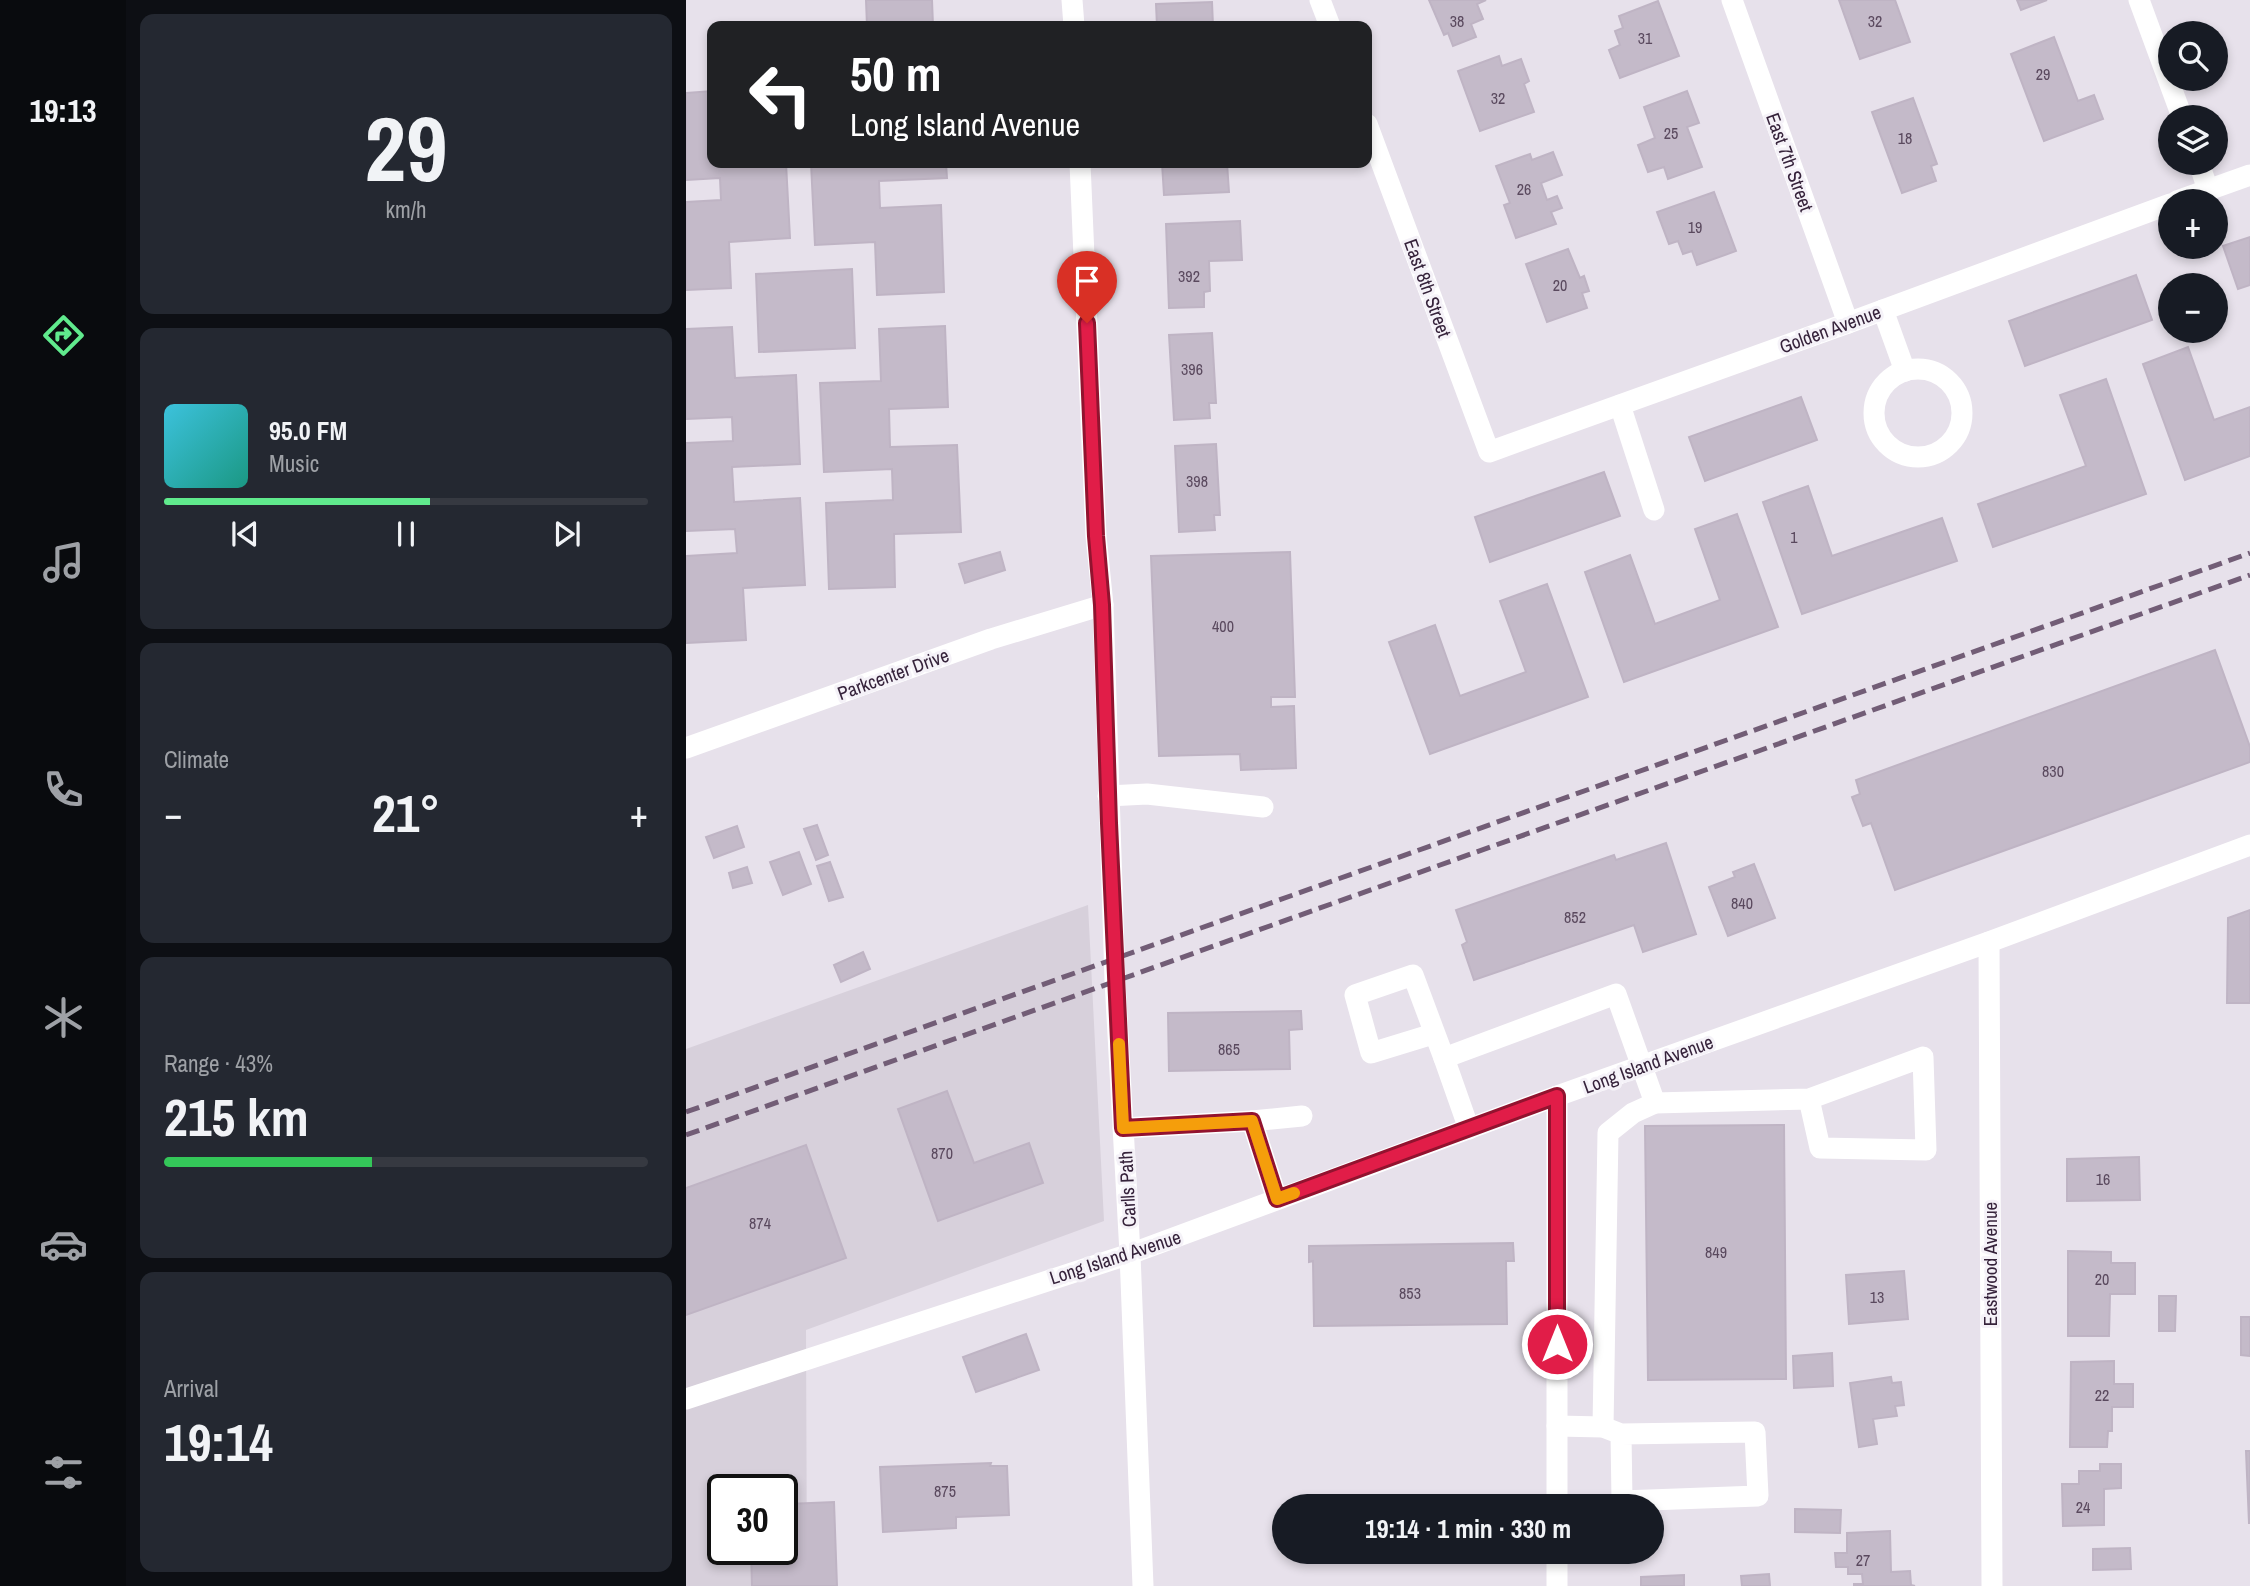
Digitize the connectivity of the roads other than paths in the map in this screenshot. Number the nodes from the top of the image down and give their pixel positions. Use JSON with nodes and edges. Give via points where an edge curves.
{"nodes":[{"id":1,"x":1072,"y":0,"type":"edge"},
{"id":2,"x":1321,"y":0,"type":"edge"},
{"id":3,"x":1732,"y":0,"type":"edge"},
{"id":4,"x":2139,"y":0,"type":"edge"},
{"id":5,"x":1074,"y":21,"type":"edge"},
{"id":6,"x":1328,"y":21,"type":"edge"},
{"id":7,"x":2178,"y":105,"type":"edge"},
{"id":8,"x":1372,"y":137,"type":"edge"},
{"id":9,"x":1080,"y":168,"type":"edge"},
{"id":10,"x":2250,"y":175,"type":"edge"},
{"id":11,"x":2211,"y":189,"type":"edge"},
{"id":12,"x":2158,"y":208,"type":"edge"},
{"id":13,"x":1883,"y":310,"type":"junction"},
{"id":14,"x":1848,"y":323,"type":"junction"},
{"id":15,"x":1905,"y":371,"type":"junction"},
{"id":16,"x":1620,"y":405,"type":"junction"},
{"id":17,"x":1489,"y":452,"type":"joint"},
{"id":18,"x":1654,"y":510,"type":"dead end"},
{"id":19,"x":1102,"y":605,"type":"junction"},
{"id":20,"x":686,"y":748,"type":"edge"},
{"id":21,"x":1108,"y":796,"type":"junction"},
{"id":22,"x":1263,"y":807,"type":"dead end"},
{"id":23,"x":2250,"y":845,"type":"edge"},
{"id":24,"x":1989,"y":942,"type":"junction"},
{"id":25,"x":1433,"y":1034,"type":"dead end"},
{"id":26,"x":1444,"y":1058,"type":"junction"},
{"id":27,"x":1641,"y":1066,"type":"junction"},
{"id":28,"x":1557,"y":1096,"type":"junction"},
{"id":29,"x":1809,"y":1099,"type":"junction"},
{"id":30,"x":1655,"y":1102,"type":"junction"},
{"id":31,"x":1302,"y":1116,"type":"dead end"},
{"id":32,"x":1252,"y":1121,"type":"junction"},
{"id":33,"x":1123,"y":1128,"type":"junction"},
{"id":34,"x":1469,"y":1129,"type":"junction"},
{"id":35,"x":1277,"y":1199,"type":"junction"},
{"id":36,"x":1130,"y":1254,"type":"junction"},
{"id":37,"x":686,"y":1399,"type":"edge"},
{"id":38,"x":1557,"y":1426,"type":"junction"},
{"id":39,"x":1612,"y":1431,"type":"junction"},
{"id":40,"x":1557,"y":1494,"type":"edge"},
{"id":41,"x":1557,"y":1564,"type":"edge"},
{"id":42,"x":1143,"y":1586,"type":"edge"},
{"id":43,"x":1557,"y":1586,"type":"edge"},
{"id":44,"x":1992,"y":1586,"type":"edge"}],
"edges":[{"from":1,"to":5,"type":"street"},
{"from":2,"to":6,"type":"street"},
{"from":3,"to":14,"type":"street","name":"East 7th Street"},
{"from":4,"to":7,"type":"street"},
{"from":8,"to":17,"type":"street","name":"East 8th Street"},
{"from":9,"to":19,"type":"street","name":"Carlls Path"},
{"from":10,"to":11,"type":"street"},
{"from":12,"to":13,"type":"street","name":"Golden Avenue"},
{"from":13,"to":14,"type":"street","name":"Golden Avenue"},
{"from":13,"to":15,"type":"street"},
{"from":14,"to":16,"type":"street","name":"Golden Avenue"},
{"from":15,"to":15,"type":"street","via":[[1881,389],[1874,418],[1878,432],[1899,453],[1929,456],[1942,451],[1960,429],[1961,401],[1955,388],[1939,374],[1919,368]]},
{"from":16,"to":17,"type":"street","name":"Golden Avenue"},
{"from":16,"to":18,"type":"street"},
{"from":19,"to":20,"type":"street","name":"Parkcenter Drive","via":[[991,639]]},
{"from":19,"to":21,"type":"street","name":"Carlls Path"},
{"from":21,"to":22,"type":"street","via":[[1147,794]]},
{"from":21,"to":33,"type":"street","name":"Carlls Path"},
{"from":23,"to":24,"type":"street","name":"Long Island Avenue"},
{"from":24,"to":27,"type":"street","name":"Long Island Avenue"},
{"from":24,"to":44,"type":"street","name":"Eastwood Avenue"},
{"from":25,"to":26,"type":"street"},
{"from":26,"to":27,"type":"street","via":[[1616,994]]},
{"from":26,"to":34,"type":"street"},
{"from":27,"to":28,"type":"street","name":"Long Island Avenue"},
{"from":27,"to":30,"type":"street"},
{"from":28,"to":34,"type":"street","name":"Long Island Avenue"},
{"from":28,"to":38,"type":"street"},
{"from":29,"to":29,"type":"street","via":[[1820,1148],[1926,1150],[1923,1057]]},
{"from":29,"to":30,"type":"street"},
{"from":30,"to":39,"type":"street","via":[[1608,1133]]},
{"from":31,"to":32,"type":"street"},
{"from":32,"to":33,"type":"street"},
{"from":32,"to":35,"type":"street"},
{"from":33,"to":36,"type":"street","name":"Carlls Path"},
{"from":34,"to":35,"type":"street","name":"Long Island Avenue"},
{"from":35,"to":36,"type":"street","name":"Long Island Avenue"},
{"from":36,"to":37,"type":"street","name":"Long Island Avenue"},
{"from":36,"to":42,"type":"street","name":"Carlls Path"},
{"from":38,"to":39,"type":"street"},
{"from":38,"to":40,"type":"street"},
{"from":39,"to":39,"type":"street","via":[[1755,1432],[1758,1496],[1622,1500]]},
{"from":41,"to":43,"type":"street"}]}
